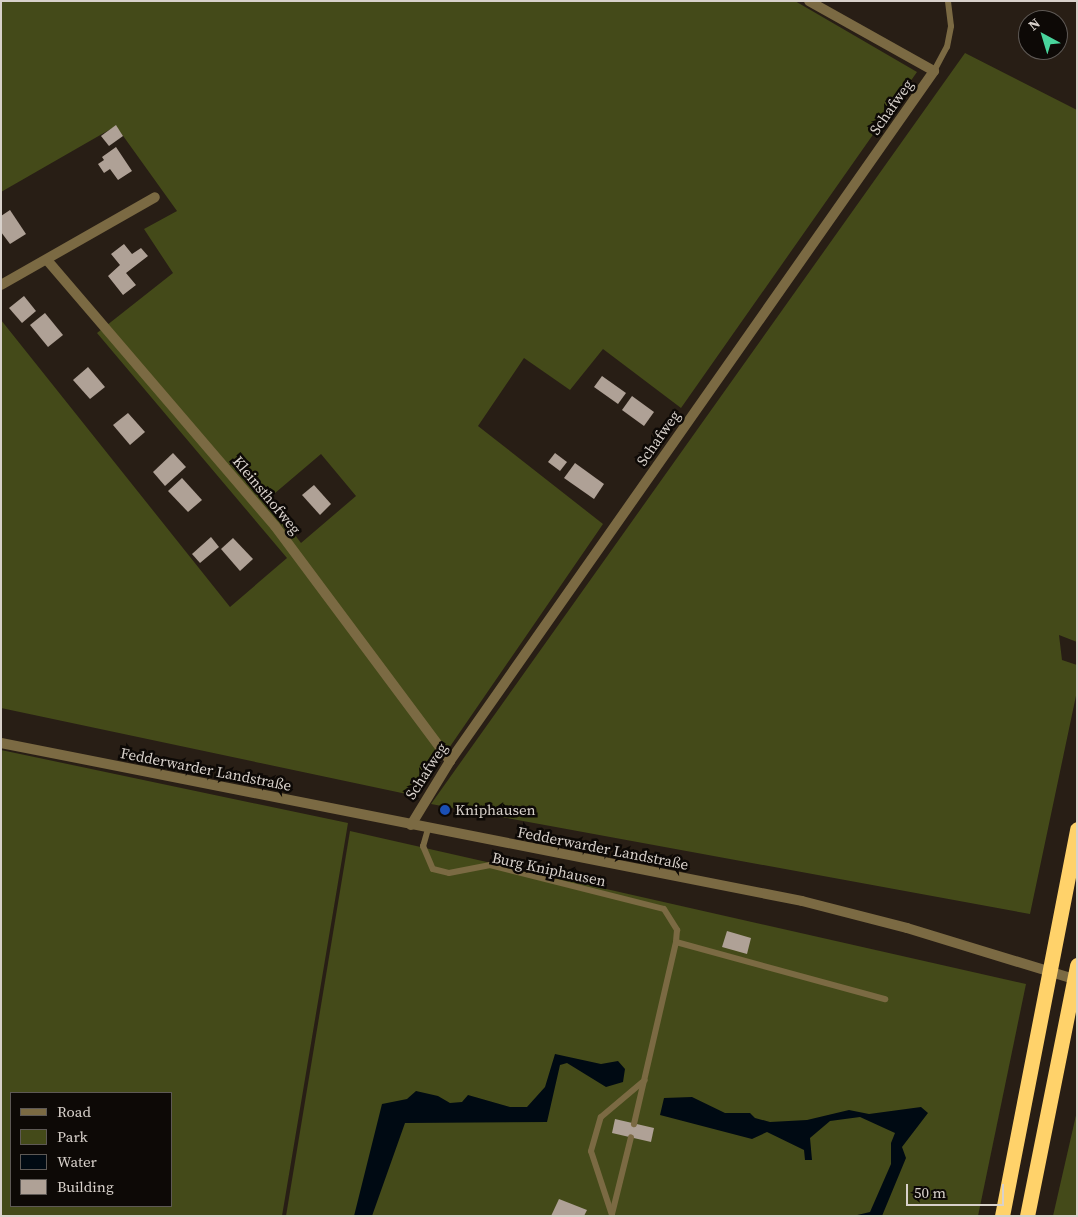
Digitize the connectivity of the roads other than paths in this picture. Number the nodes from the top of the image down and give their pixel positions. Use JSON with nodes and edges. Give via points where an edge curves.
{"nodes":[{"id":1,"x":808,"y":1,"type":"edge"},
{"id":2,"x":948,"y":1,"type":"edge"},
{"id":3,"x":934,"y":71,"type":"junction"},
{"id":4,"x":155,"y":197,"type":"dead end"},
{"id":5,"x":47,"y":260,"type":"junction"},
{"id":6,"x":1,"y":285,"type":"edge"},
{"id":7,"x":1,"y":743,"type":"edge"},
{"id":8,"x":450,"y":761,"type":"junction"},
{"id":9,"x":411,"y":825,"type":"junction"},
{"id":10,"x":1077,"y":829,"type":"edge"},
{"id":11,"x":428,"y":830,"type":"junction"},
{"id":12,"x":676,"y":942,"type":"junction"},
{"id":13,"x":1077,"y":966,"type":"edge"},
{"id":14,"x":1077,"y":980,"type":"edge"},
{"id":15,"x":885,"y":999,"type":"dead end"},
{"id":16,"x":645,"y":1080,"type":"junction"},
{"id":17,"x":634,"y":1124,"type":"dead end"},
{"id":18,"x":631,"y":1137,"type":"dead end"},
{"id":19,"x":612,"y":1215,"type":"edge"},
{"id":20,"x":1002,"y":1216,"type":"edge"},
{"id":21,"x":1027,"y":1216,"type":"edge"}],
"edges":[{"from":1,"to":3,"type":"street"},
{"from":2,"to":3,"type":"lane","via":[[951,26],[946,47]]},
{"from":3,"to":8,"type":"street","name":"Schafweg"},
{"from":4,"to":5,"type":"street"},
{"from":5,"to":6,"type":"street"},
{"from":5,"to":8,"type":"street","name":"Kleinsthofweg","via":[[275,526]]},
{"from":7,"to":9,"type":"street","name":"Fedderwarder Landstraße"},
{"from":8,"to":9,"type":"street","name":"Schafweg"},
{"from":9,"to":11,"type":"street","name":"Fedderwarder Landstraße"},
{"from":10,"to":20,"type":"highway"},
{"from":11,"to":12,"type":"lane","name":"Burg Kniphausen","via":[[424,846],[433,868],[449,874],[490,865],[664,909],[677,930]]},
{"from":11,"to":14,"type":"street","name":"Fedderwarder Landstraße","via":[[802,901],[1011,958]]},
{"from":12,"to":15,"type":"lane"},
{"from":12,"to":16,"type":"lane","name":"Burg Kniphausen"},
{"from":13,"to":21,"type":"highway"},
{"from":16,"to":17,"type":"lane","name":"Burg Kniphausen"},
{"from":16,"to":19,"type":"lane","via":[[600,1117],[591,1151]]},
{"from":18,"to":19,"type":"lane"}]}
